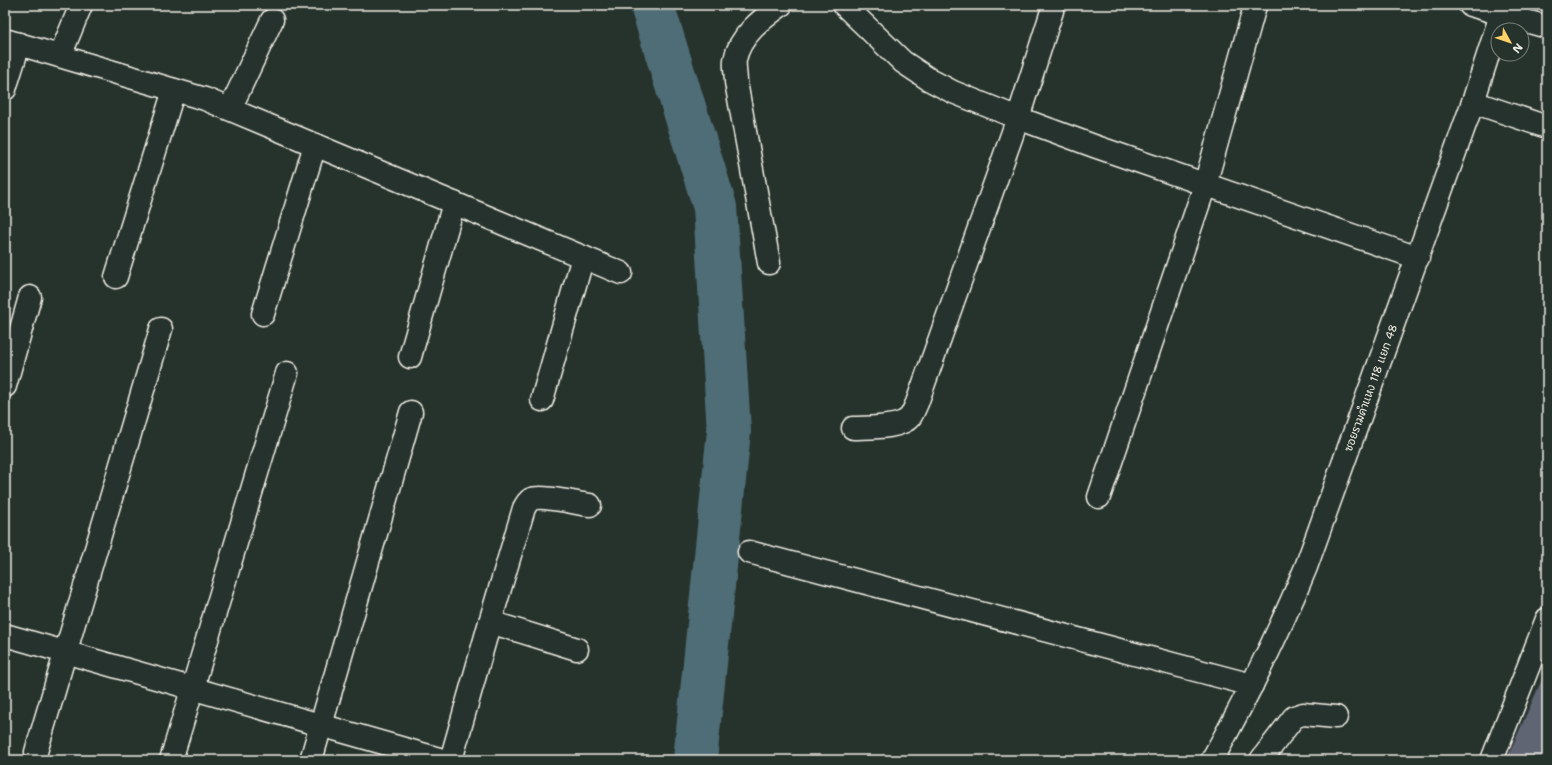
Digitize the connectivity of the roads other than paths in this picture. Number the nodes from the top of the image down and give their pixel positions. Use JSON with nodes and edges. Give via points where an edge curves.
{"nodes":[{"id":1,"x":81,"y":5,"type":"edge"},
{"id":2,"x":781,"y":5,"type":"edge"},
{"id":3,"x":844,"y":5,"type":"edge"},
{"id":4,"x":1470,"y":5,"type":"edge"},
{"id":5,"x":1255,"y":6,"type":"dead end"},
{"id":6,"x":1503,"y":9,"type":"edge"},
{"id":7,"x":1052,"y":11,"type":"dead end"},
{"id":8,"x":272,"y":20,"type":"dead end"},
{"id":9,"x":1547,"y":27,"type":"edge"},
{"id":10,"x":12,"y":42,"type":"edge"},
{"id":11,"x":60,"y":56,"type":"junction"},
{"id":12,"x":5,"y":89,"type":"edge"},
{"id":13,"x":174,"y":90,"type":"junction"},
{"id":14,"x":1473,"y":102,"type":"junction"},
{"id":15,"x":230,"y":109,"type":"junction"},
{"id":16,"x":1018,"y":118,"type":"junction"},
{"id":17,"x":1547,"y":127,"type":"edge"},
{"id":18,"x":315,"y":145,"type":"junction"},
{"id":19,"x":1205,"y":185,"type":"junction"},
{"id":20,"x":454,"y":203,"type":"junction"},
{"id":21,"x":583,"y":257,"type":"junction"},
{"id":22,"x":1418,"y":258,"type":"junction"},
{"id":23,"x":769,"y":263,"type":"dead end"},
{"id":24,"x":621,"y":273,"type":"dead end"},
{"id":25,"x":116,"y":277,"type":"dead end"},
{"id":26,"x":30,"y":297,"type":"dead end"},
{"id":27,"x":262,"y":314,"type":"dead end"},
{"id":28,"x":161,"y":329,"type":"dead end"},
{"id":29,"x":410,"y":357,"type":"dead end"},
{"id":30,"x":287,"y":373,"type":"dead end"},
{"id":31,"x":5,"y":386,"type":"edge"},
{"id":32,"x":542,"y":400,"type":"dead end"},
{"id":33,"x":411,"y":412,"type":"dead end"},
{"id":34,"x":853,"y":428,"type":"dead end"},
{"id":35,"x":1098,"y":497,"type":"dead end"},
{"id":36,"x":590,"y":505,"type":"dead end"},
{"id":37,"x":749,"y":552,"type":"dead end"},
{"id":38,"x":1547,"y":619,"type":"edge"},
{"id":39,"x":490,"y":622,"type":"junction"},
{"id":40,"x":5,"y":635,"type":"edge"},
{"id":41,"x":577,"y":649,"type":"dead end"},
{"id":42,"x":65,"y":652,"type":"junction"},
{"id":43,"x":1252,"y":685,"type":"junction"},
{"id":44,"x":192,"y":688,"type":"junction"},
{"id":45,"x":1336,"y":717,"type":"dead end"},
{"id":46,"x":321,"y":726,"type":"junction"},
{"id":47,"x":36,"y":752,"type":"dead end"},
{"id":48,"x":171,"y":760,"type":"edge"},
{"id":49,"x":311,"y":760,"type":"edge"},
{"id":50,"x":443,"y":760,"type":"edge"},
{"id":51,"x":451,"y":760,"type":"edge"},
{"id":52,"x":1212,"y":760,"type":"edge"},
{"id":53,"x":1261,"y":760,"type":"edge"},
{"id":54,"x":1492,"y":760,"type":"edge"}],
"edges":[{"from":1,"to":11,"type":"street"},
{"from":2,"to":23,"type":"street","via":[[752,29],[741,44],[735,60],[736,82]]},
{"from":3,"to":16,"type":"street","via":[[903,62],[930,80]]},
{"from":4,"to":6,"type":"street"},
{"from":5,"to":19,"type":"street"},
{"from":6,"to":9,"type":"street"},
{"from":6,"to":14,"type":"street","name":"ซอยรามคำแหง 118 แยก 48"},
{"from":7,"to":16,"type":"street"},
{"from":8,"to":15,"type":"street"},
{"from":10,"to":11,"type":"street"},
{"from":10,"to":12,"type":"street"},
{"from":11,"to":13,"type":"street"},
{"from":13,"to":15,"type":"street"},
{"from":13,"to":25,"type":"street"},
{"from":14,"to":17,"type":"street"},
{"from":14,"to":22,"type":"street","name":"ซอยรามคำแหง 118 แยก 48"},
{"from":15,"to":18,"type":"street"},
{"from":16,"to":19,"type":"street"},
{"from":16,"to":34,"type":"street","via":[[910,417],[893,425]]},
{"from":18,"to":20,"type":"street"},
{"from":18,"to":27,"type":"street"},
{"from":19,"to":22,"type":"street"},
{"from":19,"to":35,"type":"street"},
{"from":20,"to":21,"type":"street"},
{"from":20,"to":29,"type":"street"},
{"from":21,"to":24,"type":"street"},
{"from":21,"to":32,"type":"street"},
{"from":22,"to":43,"type":"street","name":"ซอยรามคำแหง 118 แยก 48","via":[[1306,567],[1284,622]]},
{"from":26,"to":31,"type":"street"},
{"from":28,"to":42,"type":"street"},
{"from":30,"to":44,"type":"street"},
{"from":33,"to":46,"type":"street"},
{"from":36,"to":39,"type":"street","via":[[542,498],[532,498],[527,503]]},
{"from":37,"to":43,"type":"street"},
{"from":38,"to":54,"type":"street"},
{"from":39,"to":41,"type":"street"},
{"from":39,"to":51,"type":"street"},
{"from":40,"to":42,"type":"street"},
{"from":42,"to":44,"type":"street"},
{"from":42,"to":47,"type":"street"},
{"from":43,"to":52,"type":"street","name":"ซอยรามคำแหง 118 แยก 48"},
{"from":44,"to":46,"type":"street"},
{"from":44,"to":48,"type":"street"},
{"from":45,"to":53,"type":"street","via":[[1303,714],[1294,717]]},
{"from":46,"to":49,"type":"street"},
{"from":46,"to":50,"type":"street"}]}
